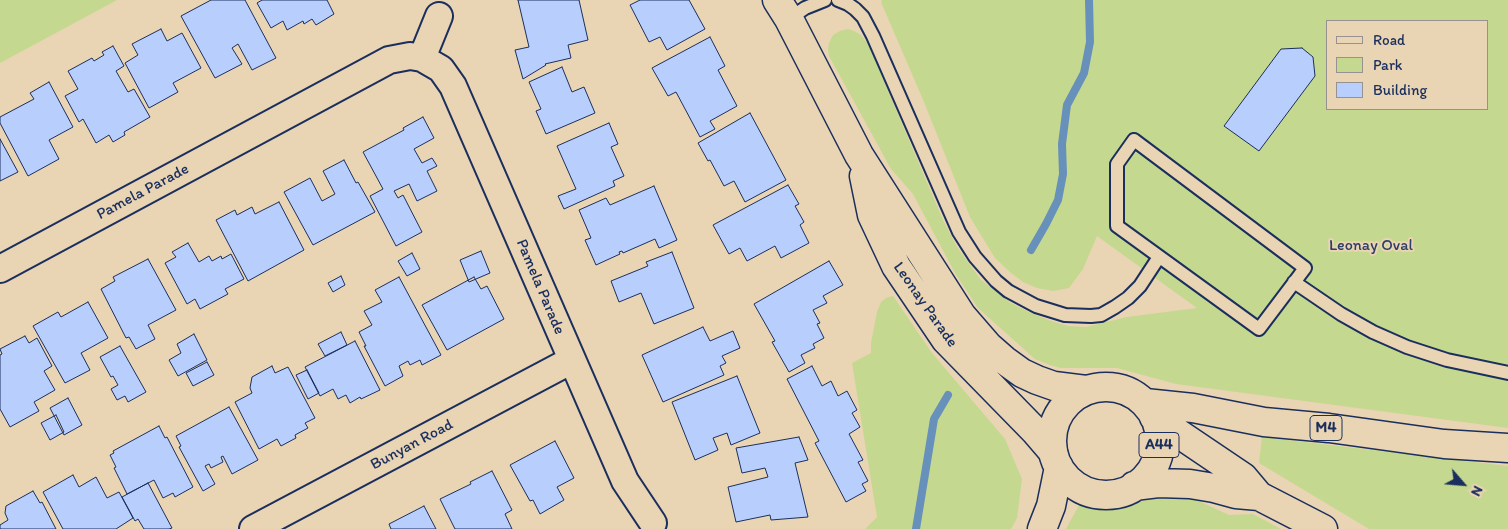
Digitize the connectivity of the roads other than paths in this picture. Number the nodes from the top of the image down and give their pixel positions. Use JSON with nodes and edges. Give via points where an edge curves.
{"nodes":[{"id":1,"x":825,"y":0,"type":"edge"},
{"id":2,"x":838,"y":0,"type":"edge"},
{"id":3,"x":858,"y":4,"type":"edge"},
{"id":4,"x":795,"y":7,"type":"edge"},
{"id":5,"x":439,"y":16,"type":"dead end"},
{"id":6,"x":422,"y":58,"type":"junction"},
{"id":7,"x":859,"y":155,"type":"junction"},
{"id":8,"x":1160,"y":257,"type":"junction"},
{"id":9,"x":0,"y":269,"type":"edge"},
{"id":10,"x":1294,"y":282,"type":"junction"},
{"id":11,"x":572,"y":360,"type":"junction"},
{"id":12,"x":1508,"y":373,"type":"edge"},
{"id":13,"x":1086,"y":390,"type":"junction"},
{"id":14,"x":1149,"y":410,"type":"junction"},
{"id":15,"x":1508,"y":448,"type":"edge"},
{"id":16,"x":1056,"y":459,"type":"junction"},
{"id":17,"x":1134,"y":486,"type":"junction"},
{"id":18,"x":1259,"y":496,"type":"junction"},
{"id":19,"x":653,"y":524,"type":"dead end"},
{"id":20,"x":253,"y":529,"type":"edge"},
{"id":21,"x":1042,"y":529,"type":"edge"},
{"id":22,"x":1323,"y":529,"type":"edge"}],
"edges":[{"from":1,"to":4,"type":"lane"},
{"from":2,"to":3,"type":"lane"},
{"from":3,"to":8,"type":"lane","via":[[960,232],[996,282],[1023,300],[1052,312],[1101,315],[1128,298]]},
{"from":4,"to":7,"type":"main road","name":"Leonay Parade"},
{"from":5,"to":6,"type":"street"},
{"from":6,"to":9,"type":"street","name":"Pamela Parade","via":[[410,56],[389,60]]},
{"from":6,"to":11,"type":"street","name":"Pamela Parade","via":[[440,69],[453,86]]},
{"from":7,"to":13,"type":"main road","name":"Leonay Parade","via":[[962,316],[988,346],[1037,380]]},
{"from":7,"to":16,"type":"main road","name":"Leonay Parade","via":[[872,215],[896,266],[946,340],[1035,431]]},
{"from":8,"to":10,"type":"lane","via":[[1259,329]]},
{"from":8,"to":10,"type":"lane","via":[[1118,226],[1117,164],[1134,140],[1305,268]]},
{"from":10,"to":12,"type":"lane","via":[[1341,314],[1407,347]]},
{"from":11,"to":19,"type":"street","name":"Pamela Parade","via":[[625,481]]},
{"from":11,"to":20,"type":"street","name":"Bunyan Road"},
{"from":13,"to":14,"type":"main road","number":"A44","via":[[1117,388],[1132,393]]},
{"from":13,"to":16,"type":"main road","via":[[1073,398],[1055,422],[1052,437]]},
{"from":14,"to":15,"type":"main road","number":"M4","via":[[1193,408],[1264,422],[1444,444]]},
{"from":14,"to":17,"type":"main road","number":"A44","via":[[1159,432],[1160,448],[1155,463]]},
{"from":14,"to":18,"type":"main road","number":"A44","via":[[1244,477]]},
{"from":16,"to":17,"type":"main road","number":"A44","via":[[1069,481],[1084,490],[1118,493]]},
{"from":16,"to":21,"type":"main road","via":[[1051,506]]},
{"from":17,"to":18,"type":"main road","number":"A44","via":[[1190,484]]},
{"from":18,"to":22,"type":"main road","number":"A44"}]}
